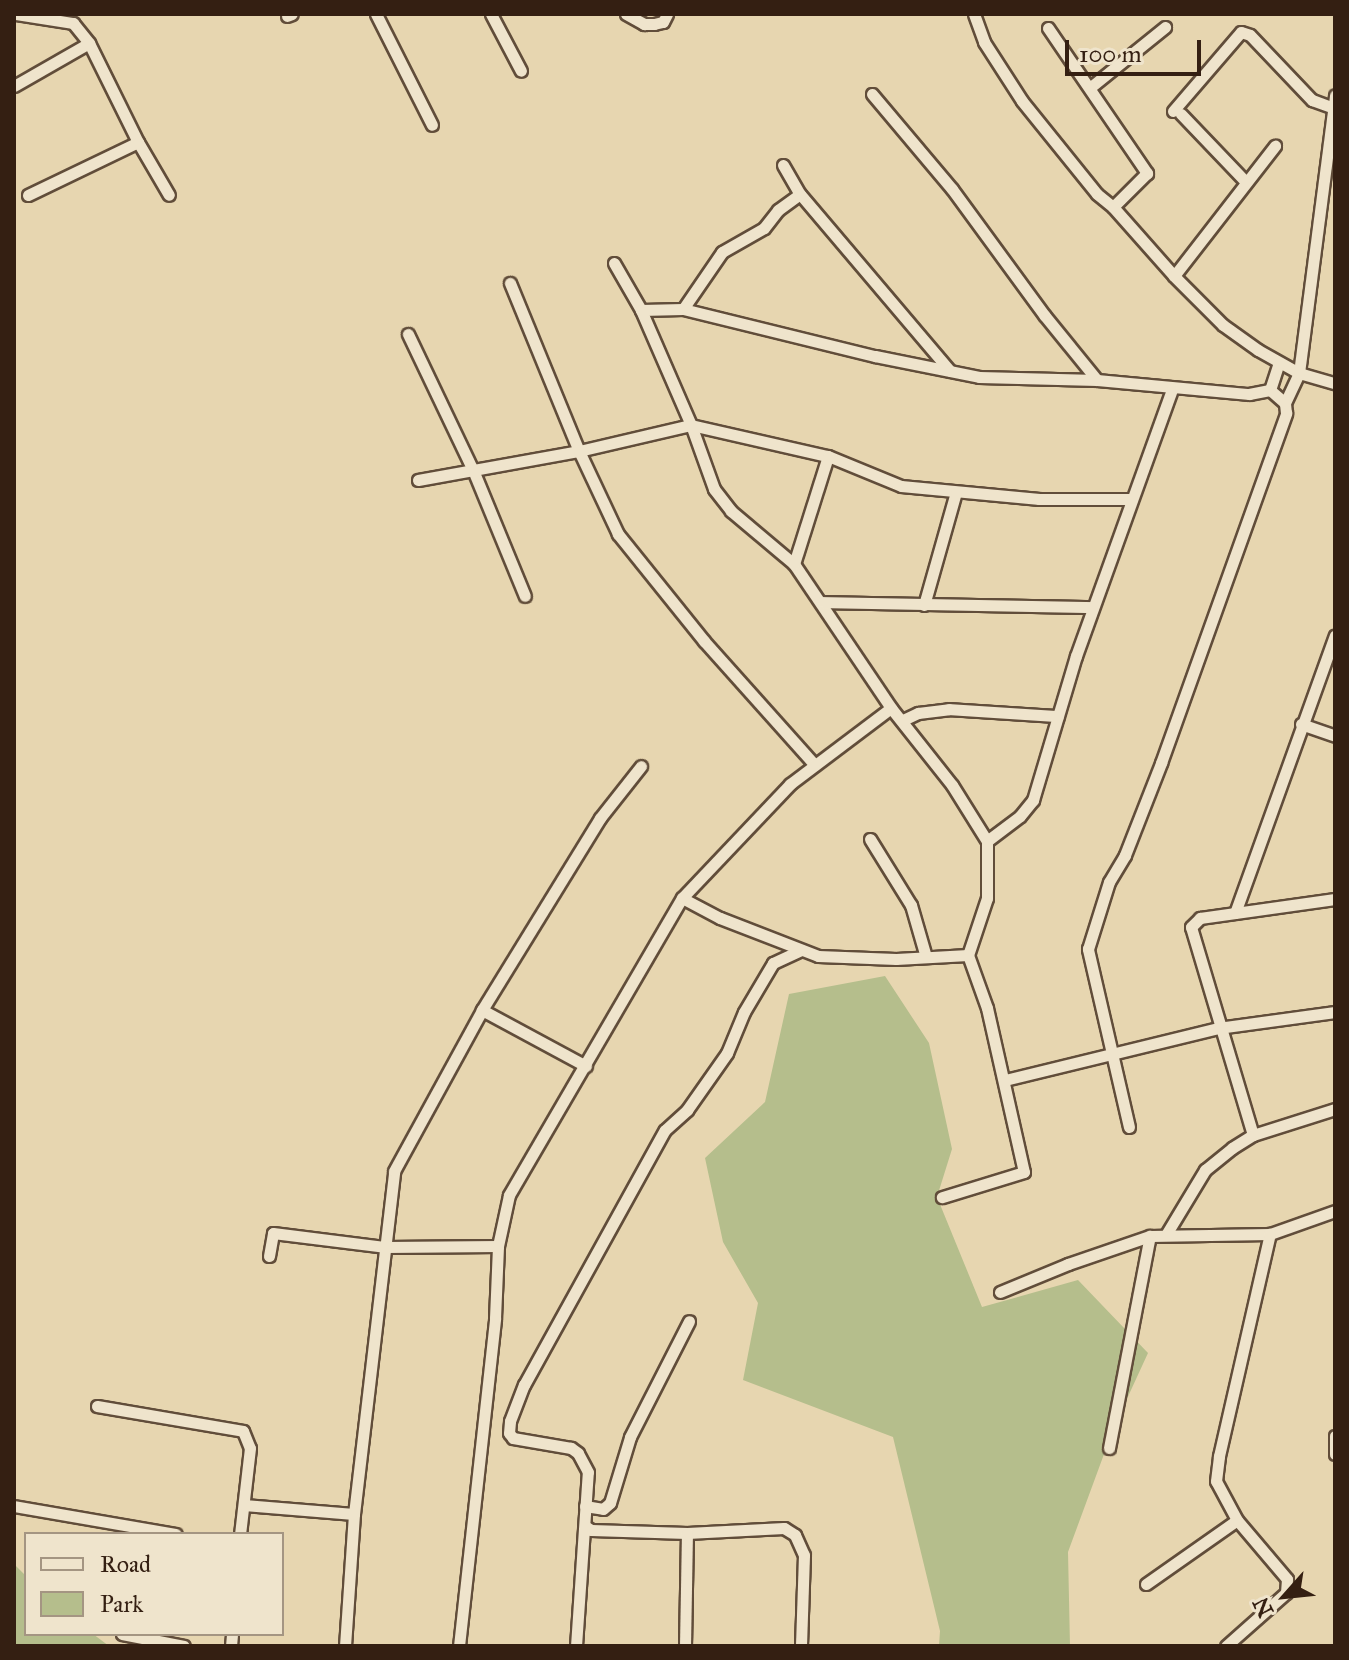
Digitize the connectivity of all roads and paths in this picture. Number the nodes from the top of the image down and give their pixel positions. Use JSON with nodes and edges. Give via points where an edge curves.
{"nodes":[{"id":1,"x":16,"y":14,"type":"edge"},
{"id":2,"x":376,"y":14,"type":"edge"},
{"id":3,"x":491,"y":14,"type":"edge"},
{"id":4,"x":626,"y":14,"type":"edge"},
{"id":5,"x":667,"y":14,"type":"edge"},
{"id":6,"x":974,"y":14,"type":"edge"},
{"id":7,"x":1165,"y":27,"type":"dead end"},
{"id":8,"x":1048,"y":28,"type":"dead end"},
{"id":9,"x":89,"y":43,"type":"junction"},
{"id":10,"x":521,"y":71,"type":"dead end"},
{"id":11,"x":14,"y":86,"type":"edge"},
{"id":12,"x":1092,"y":86,"type":"junction"},
{"id":13,"x":872,"y":94,"type":"dead end"},
{"id":14,"x":1333,"y":101,"type":"edge"},
{"id":15,"x":432,"y":125,"type":"dead end"},
{"id":16,"x":138,"y":142,"type":"junction"},
{"id":17,"x":1275,"y":146,"type":"dead end"},
{"id":18,"x":783,"y":165,"type":"dead end"},
{"id":19,"x":1246,"y":182,"type":"junction"},
{"id":20,"x":800,"y":194,"type":"junction"},
{"id":21,"x":28,"y":195,"type":"dead end"},
{"id":22,"x":169,"y":195,"type":"dead end"},
{"id":23,"x":1113,"y":207,"type":"junction"},
{"id":24,"x":614,"y":263,"type":"dead end"},
{"id":25,"x":1174,"y":276,"type":"junction"},
{"id":26,"x":510,"y":283,"type":"dead end"},
{"id":27,"x":683,"y":309,"type":"junction"},
{"id":28,"x":641,"y":310,"type":"junction"},
{"id":29,"x":408,"y":334,"type":"dead end"},
{"id":30,"x":1279,"y":363,"type":"junction"},
{"id":31,"x":950,"y":371,"type":"junction"},
{"id":32,"x":1299,"y":373,"type":"junction"},
{"id":33,"x":1097,"y":380,"type":"junction"},
{"id":34,"x":1335,"y":383,"type":"edge"},
{"id":35,"x":1172,"y":390,"type":"junction"},
{"id":36,"x":1270,"y":390,"type":"junction"},
{"id":37,"x":1285,"y":403,"type":"junction"},
{"id":38,"x":691,"y":425,"type":"junction"},
{"id":39,"x":579,"y":451,"type":"junction"},
{"id":40,"x":828,"y":456,"type":"junction"},
{"id":41,"x":473,"y":470,"type":"junction"},
{"id":42,"x":418,"y":480,"type":"dead end"},
{"id":43,"x":956,"y":492,"type":"junction"},
{"id":44,"x":1130,"y":499,"type":"junction"},
{"id":45,"x":794,"y":564,"type":"junction"},
{"id":46,"x":525,"y":596,"type":"dead end"},
{"id":47,"x":823,"y":602,"type":"junction"},
{"id":48,"x":924,"y":605,"type":"junction"},
{"id":49,"x":1093,"y":607,"type":"junction"},
{"id":50,"x":1335,"y":635,"type":"edge"},
{"id":51,"x":891,"y":708,"type":"junction"},
{"id":52,"x":1058,"y":716,"type":"junction"},
{"id":53,"x":903,"y":720,"type":"junction"},
{"id":54,"x":1301,"y":724,"type":"junction"},
{"id":55,"x":1335,"y":736,"type":"edge"},
{"id":56,"x":815,"y":765,"type":"junction"},
{"id":57,"x":641,"y":766,"type":"dead end"},
{"id":58,"x":870,"y":839,"type":"dead end"},
{"id":59,"x":987,"y":841,"type":"junction"},
{"id":60,"x":682,"y":898,"type":"junction"},
{"id":61,"x":1335,"y":899,"type":"edge"},
{"id":62,"x":1235,"y":913,"type":"junction"},
{"id":63,"x":801,"y":950,"type":"junction"},
{"id":64,"x":968,"y":955,"type":"junction"},
{"id":65,"x":926,"y":957,"type":"junction"},
{"id":66,"x":482,"y":1010,"type":"junction"},
{"id":67,"x":1335,"y":1012,"type":"edge"},
{"id":68,"x":1218,"y":1028,"type":"junction"},
{"id":69,"x":1112,"y":1054,"type":"junction"},
{"id":70,"x":586,"y":1066,"type":"junction"},
{"id":71,"x":1005,"y":1080,"type":"junction"},
{"id":72,"x":1335,"y":1109,"type":"edge"},
{"id":73,"x":1129,"y":1127,"type":"dead end"},
{"id":74,"x":1253,"y":1135,"type":"junction"},
{"id":75,"x":942,"y":1197,"type":"dead end"},
{"id":76,"x":1335,"y":1211,"type":"edge"},
{"id":77,"x":1167,"y":1233,"type":"junction"},
{"id":78,"x":1270,"y":1234,"type":"junction"},
{"id":79,"x":1150,"y":1236,"type":"junction"},
{"id":80,"x":498,"y":1246,"type":"junction"},
{"id":81,"x":386,"y":1247,"type":"junction"},
{"id":82,"x":269,"y":1256,"type":"dead end"},
{"id":83,"x":1000,"y":1292,"type":"dead end"},
{"id":84,"x":689,"y":1321,"type":"dead end"},
{"id":85,"x":97,"y":1406,"type":"dead end"},
{"id":86,"x":1335,"y":1436,"type":"edge"},
{"id":87,"x":1109,"y":1448,"type":"dead end"},
{"id":88,"x":1335,"y":1454,"type":"edge"},
{"id":89,"x":244,"y":1505,"type":"junction"},
{"id":90,"x":14,"y":1506,"type":"edge"},
{"id":91,"x":585,"y":1506,"type":"junction"},
{"id":92,"x":354,"y":1514,"type":"junction"},
{"id":93,"x":1237,"y":1520,"type":"junction"},
{"id":94,"x":585,"y":1526,"type":"junction"},
{"id":95,"x":164,"y":1532,"type":"edge"},
{"id":96,"x":240,"y":1532,"type":"edge"},
{"id":97,"x":687,"y":1533,"type":"junction"},
{"id":98,"x":1146,"y":1584,"type":"dead end"},
{"id":99,"x":132,"y":1636,"type":"edge"},
{"id":100,"x":184,"y":1646,"type":"edge"},
{"id":101,"x":345,"y":1646,"type":"edge"},
{"id":102,"x":459,"y":1646,"type":"edge"},
{"id":103,"x":576,"y":1646,"type":"edge"},
{"id":104,"x":685,"y":1646,"type":"edge"},
{"id":105,"x":801,"y":1646,"type":"edge"},
{"id":106,"x":1226,"y":1646,"type":"edge"}],
"edges":[{"from":1,"to":9,"type":"street","via":[[73,23]]},
{"from":2,"to":15,"type":"street"},
{"from":3,"to":10,"type":"street"},
{"from":4,"to":5,"type":"street","via":[[644,24],[663,22]]},
{"from":6,"to":23,"type":"street","via":[[984,42],[1022,101]]},
{"from":7,"to":12,"type":"street"},
{"from":8,"to":12,"type":"street"},
{"from":9,"to":11,"type":"street"},
{"from":9,"to":16,"type":"street"},
{"from":12,"to":23,"type":"street","via":[[1147,173]]},
{"from":13,"to":33,"type":"street","via":[[952,189]]},
{"from":14,"to":19,"type":"street","via":[[1312,100],[1250,35],[1241,32],[1177,112]]},
{"from":14,"to":32,"type":"street"},
{"from":16,"to":21,"type":"street"},
{"from":16,"to":22,"type":"street"},
{"from":17,"to":19,"type":"street"},
{"from":18,"to":20,"type":"street"},
{"from":19,"to":25,"type":"street"},
{"from":20,"to":27,"type":"street","via":[[764,228],[722,252]]},
{"from":20,"to":31,"type":"street"},
{"from":23,"to":25,"type":"street"},
{"from":24,"to":28,"type":"street"},
{"from":25,"to":30,"type":"street","via":[[1223,325]]},
{"from":26,"to":39,"type":"street"},
{"from":27,"to":28,"type":"street"},
{"from":27,"to":31,"type":"street"},
{"from":28,"to":38,"type":"street"},
{"from":29,"to":41,"type":"street"},
{"from":30,"to":32,"type":"street"},
{"from":30,"to":36,"type":"street"},
{"from":31,"to":33,"type":"street","via":[[979,377]]},
{"from":32,"to":34,"type":"street"},
{"from":32,"to":37,"type":"street"},
{"from":33,"to":35,"type":"street"},
{"from":35,"to":36,"type":"street"},
{"from":35,"to":44,"type":"street"},
{"from":36,"to":37,"type":"street"},
{"from":37,"to":69,"type":"street","via":[[1286,413],[1161,763],[1095,917],[1089,963]]},
{"from":38,"to":39,"type":"street"},
{"from":38,"to":40,"type":"street"},
{"from":38,"to":45,"type":"street","via":[[714,489],[731,511]]},
{"from":39,"to":41,"type":"street"},
{"from":39,"to":56,"type":"street","via":[[631,555]]},
{"from":40,"to":43,"type":"street","via":[[901,486]]},
{"from":40,"to":45,"type":"street"},
{"from":41,"to":42,"type":"street"},
{"from":41,"to":46,"type":"street"},
{"from":43,"to":44,"type":"street"},
{"from":43,"to":48,"type":"street"},
{"from":44,"to":49,"type":"street"},
{"from":45,"to":47,"type":"street"},
{"from":47,"to":48,"type":"street"},
{"from":47,"to":51,"type":"street"},
{"from":48,"to":49,"type":"street"},
{"from":49,"to":52,"type":"street"},
{"from":50,"to":54,"type":"street"},
{"from":51,"to":53,"type":"street"},
{"from":51,"to":56,"type":"street"},
{"from":52,"to":53,"type":"street","via":[[949,709]]},
{"from":52,"to":59,"type":"street","via":[[1033,800]]},
{"from":53,"to":59,"type":"street"},
{"from":54,"to":55,"type":"street"},
{"from":54,"to":62,"type":"street"},
{"from":56,"to":60,"type":"street","via":[[790,784]]},
{"from":57,"to":66,"type":"street","via":[[600,818]]},
{"from":58,"to":65,"type":"street","via":[[911,905]]},
{"from":59,"to":64,"type":"street","via":[[987,898]]},
{"from":60,"to":63,"type":"street"},
{"from":60,"to":70,"type":"street"},
{"from":61,"to":62,"type":"street"},
{"from":62,"to":68,"type":"street","via":[[1200,918],[1191,927]]},
{"from":63,"to":65,"type":"street","via":[[854,959]]},
{"from":63,"to":91,"type":"street","via":[[773,963],[727,1053],[687,1110],[665,1130],[516,1406],[509,1433],[513,1438],[578,1453],[588,1472]]},
{"from":64,"to":65,"type":"street"},
{"from":64,"to":71,"type":"street"},
{"from":66,"to":70,"type":"street"},
{"from":66,"to":81,"type":"street","via":[[400,1155]]},
{"from":67,"to":68,"type":"street"},
{"from":68,"to":69,"type":"street"},
{"from":68,"to":74,"type":"street"},
{"from":69,"to":71,"type":"street"},
{"from":69,"to":73,"type":"street"},
{"from":70,"to":80,"type":"street","via":[[509,1195]]},
{"from":71,"to":75,"type":"street","via":[[1024,1172]]},
{"from":72,"to":74,"type":"street"},
{"from":74,"to":77,"type":"street","via":[[1205,1170]]},
{"from":76,"to":78,"type":"street"},
{"from":77,"to":78,"type":"street"},
{"from":77,"to":79,"type":"street"},
{"from":78,"to":93,"type":"street","via":[[1216,1481]]},
{"from":79,"to":83,"type":"street"},
{"from":79,"to":87,"type":"street"},
{"from":80,"to":81,"type":"street"},
{"from":80,"to":102,"type":"street","via":[[495,1318]]},
{"from":81,"to":82,"type":"street","via":[[273,1233]]},
{"from":81,"to":92,"type":"street"},
{"from":84,"to":91,"type":"street","via":[[630,1437],[610,1503],[603,1509]]},
{"from":85,"to":89,"type":"street","via":[[243,1431],[250,1448]]},
{"from":86,"to":88,"type":"street"},
{"from":89,"to":92,"type":"street"},
{"from":89,"to":96,"type":"street"},
{"from":90,"to":95,"type":"street"},
{"from":91,"to":94,"type":"street"},
{"from":92,"to":101,"type":"street"},
{"from":93,"to":98,"type":"street"},
{"from":93,"to":106,"type":"street","via":[[1287,1579],[1286,1593]]},
{"from":94,"to":97,"type":"street"},
{"from":94,"to":103,"type":"street"},
{"from":97,"to":104,"type":"street"},
{"from":97,"to":105,"type":"street","via":[[784,1528],[795,1535],[804,1555]]},
{"from":99,"to":100,"type":"street"}]}
